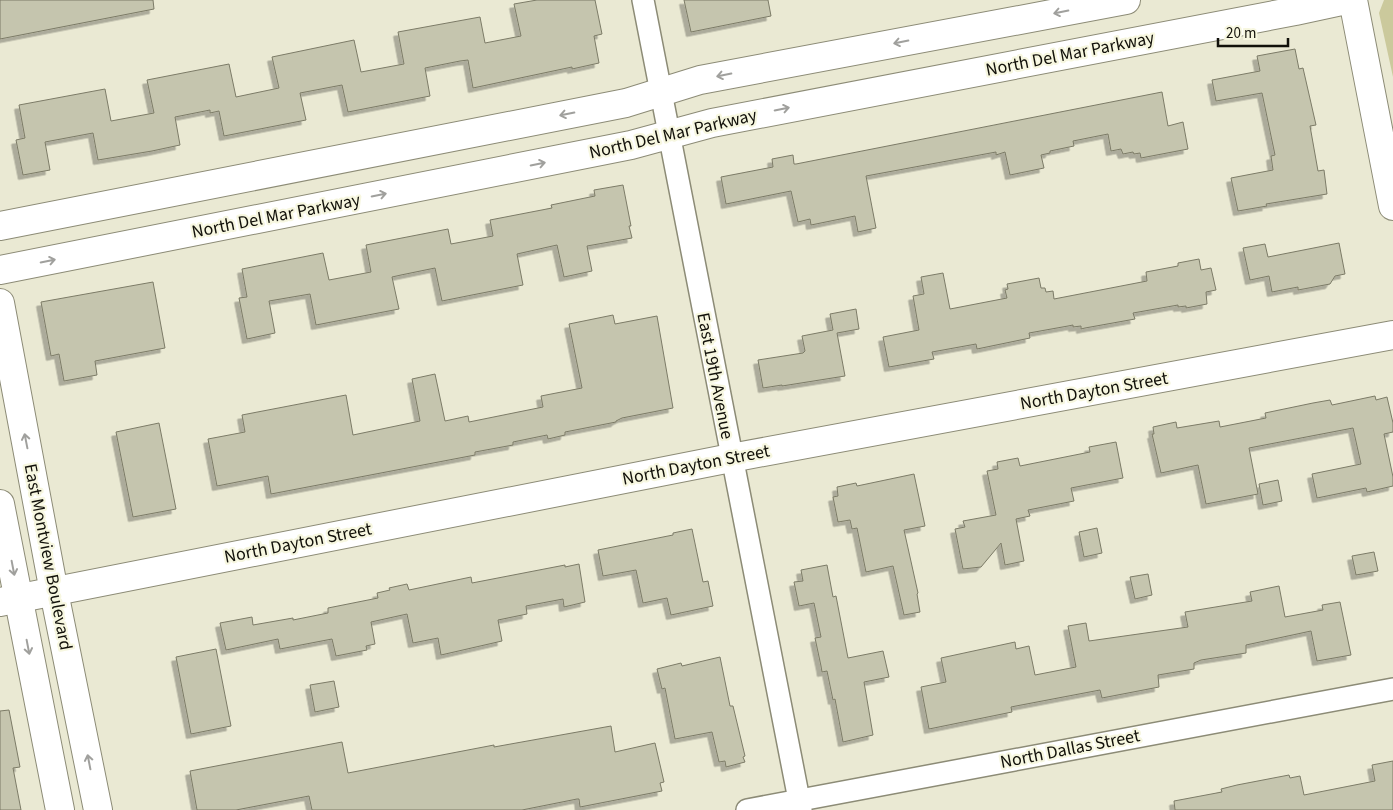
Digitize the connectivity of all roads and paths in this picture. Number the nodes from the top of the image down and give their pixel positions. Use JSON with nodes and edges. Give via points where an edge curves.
{"nodes":[{"id":1,"x":643,"y":0,"type":"edge"},
{"id":2,"x":1126,"y":0,"type":"edge"},
{"id":3,"x":1346,"y":0,"type":"edge"},
{"id":4,"x":1353,"y":0,"type":"edge"},
{"id":5,"x":661,"y":92,"type":"junction"},
{"id":6,"x":669,"y":135,"type":"junction"},
{"id":7,"x":1393,"y":206,"type":"edge"},
{"id":8,"x":0,"y":226,"type":"edge"},
{"id":9,"x":0,"y":270,"type":"edge"},
{"id":10,"x":0,"y":303,"type":"edge"},
{"id":11,"x":1393,"y":335,"type":"edge"},
{"id":12,"x":731,"y":458,"type":"junction"},
{"id":13,"x":0,"y":504,"type":"edge"},
{"id":14,"x":54,"y":592,"type":"junction"},
{"id":15,"x":9,"y":600,"type":"edge"},
{"id":16,"x":1393,"y":689,"type":"edge"},
{"id":17,"x":800,"y":805,"type":"edge"},
{"id":18,"x":60,"y":810,"type":"edge"},
{"id":19,"x":98,"y":810,"type":"edge"},
{"id":20,"x":747,"y":810,"type":"edge"}],
"edges":[{"from":1,"to":5,"type":"street","name":"East 19th Avenue"},
{"from":2,"to":5,"type":"street","one_way":true,"via":[[700,80]]},
{"from":6,"to":3,"type":"street","name":"North Del Mar Parkway","one_way":true,"via":[[721,121]]},
{"from":4,"to":7,"type":"street"},
{"from":5,"to":6,"type":"street","name":"East 19th Avenue"},
{"from":5,"to":8,"type":"street","one_way":true,"via":[[626,103]]},
{"from":9,"to":6,"type":"street","name":"North Del Mar Parkway","one_way":true},
{"from":6,"to":12,"type":"street","name":"East 19th Avenue"},
{"from":14,"to":10,"type":"street","name":"East Montview Boulevard","one_way":true},
{"from":11,"to":12,"type":"street","name":"North Dayton Street"},
{"from":12,"to":14,"type":"street","name":"North Dayton Street"},
{"from":12,"to":17,"type":"street","name":"East 19th Avenue"},
{"from":13,"to":15,"type":"street","name":"East Montview Boulevard","one_way":true},
{"from":14,"to":15,"type":"street","name":"North Dayton Street"},
{"from":19,"to":14,"type":"street","name":"East Montview Boulevard","one_way":true},
{"from":15,"to":18,"type":"street","name":"East Montview Boulevard","one_way":true},
{"from":16,"to":17,"type":"street","name":"North Dallas Street"},
{"from":17,"to":20,"type":"street","name":"North Dallas Street"}]}
